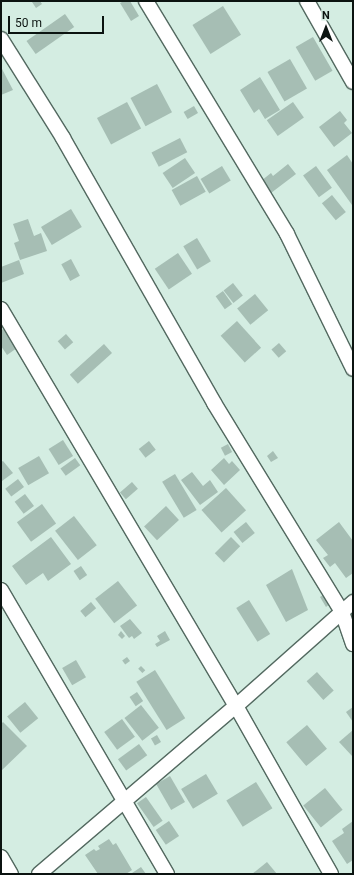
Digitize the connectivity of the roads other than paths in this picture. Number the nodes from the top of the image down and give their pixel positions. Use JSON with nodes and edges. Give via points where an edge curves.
{"nodes":[{"id":1,"x":146,"y":1,"type":"edge"},
{"id":2,"x":307,"y":1,"type":"edge"},
{"id":3,"x":1,"y":39,"type":"edge"},
{"id":4,"x":353,"y":82,"type":"edge"},
{"id":5,"x":1,"y":310,"type":"edge"},
{"id":6,"x":353,"y":369,"type":"edge"},
{"id":7,"x":1,"y":590,"type":"edge"},
{"id":8,"x":353,"y":602,"type":"edge"},
{"id":9,"x":342,"y":612,"type":"junction"},
{"id":10,"x":353,"y":644,"type":"edge"},
{"id":11,"x":236,"y":706,"type":"junction"},
{"id":12,"x":124,"y":800,"type":"junction"},
{"id":13,"x":1,"y":857,"type":"edge"},
{"id":14,"x":11,"y":874,"type":"edge"},
{"id":15,"x":40,"y":874,"type":"edge"},
{"id":16,"x":167,"y":874,"type":"edge"},
{"id":17,"x":331,"y":874,"type":"edge"}],
"edges":[{"from":1,"to":6,"type":"street","via":[[287,234]]},
{"from":2,"to":4,"type":"street"},
{"from":3,"to":9,"type":"street","via":[[63,138],[214,403]]},
{"from":5,"to":11,"type":"street"},
{"from":7,"to":12,"type":"street"},
{"from":8,"to":9,"type":"street"},
{"from":9,"to":10,"type":"street"},
{"from":9,"to":11,"type":"street"},
{"from":11,"to":12,"type":"street"},
{"from":11,"to":17,"type":"street"},
{"from":12,"to":15,"type":"street"},
{"from":12,"to":16,"type":"street"},
{"from":13,"to":14,"type":"street"}]}
